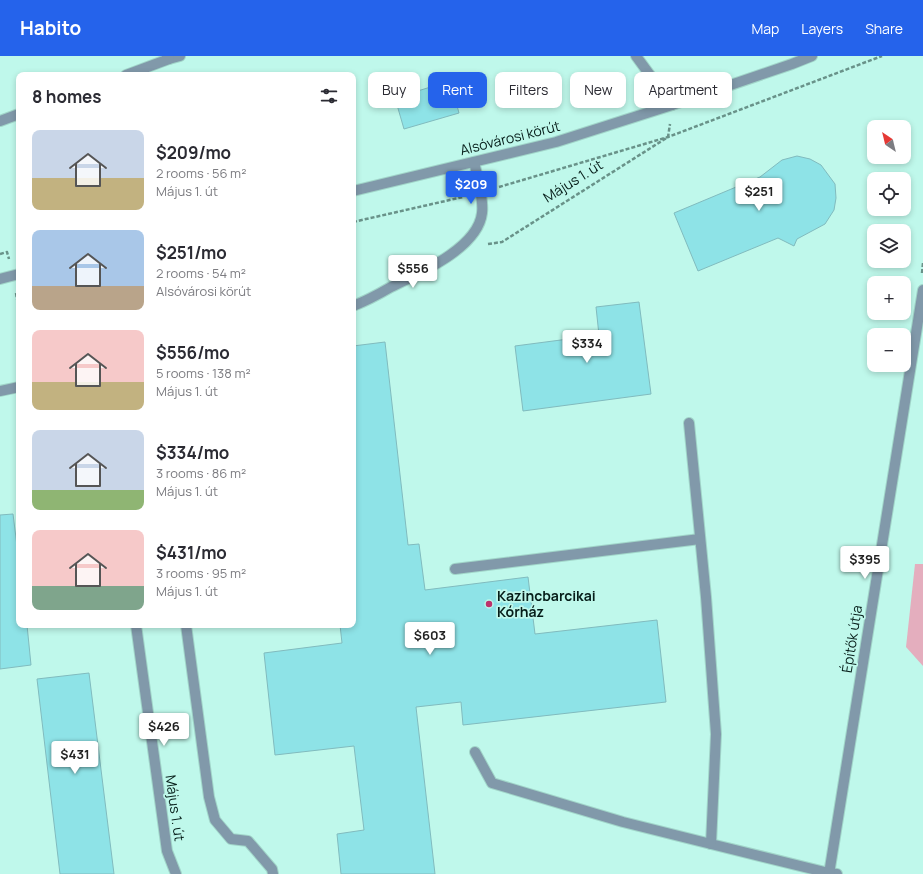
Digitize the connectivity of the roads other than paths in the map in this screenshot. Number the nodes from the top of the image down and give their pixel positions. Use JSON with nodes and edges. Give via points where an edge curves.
{"nodes":[{"id":1,"x":180,"y":56,"type":"edge"},
{"id":2,"x":636,"y":56,"type":"edge"},
{"id":3,"x":812,"y":56,"type":"edge"},
{"id":4,"x":168,"y":58,"type":"edge"},
{"id":5,"x":133,"y":72,"type":"edge"},
{"id":6,"x":648,"y":72,"type":"edge"},
{"id":7,"x":732,"y":84,"type":"edge"},
{"id":8,"x":663,"y":108,"type":"edge"},
{"id":9,"x":16,"y":115,"type":"edge"},
{"id":10,"x":0,"y":121,"type":"edge"},
{"id":11,"x":474,"y":162,"type":"junction"},
{"id":12,"x":356,"y":191,"type":"edge"},
{"id":13,"x":16,"y":275,"type":"edge"},
{"id":14,"x":0,"y":279,"type":"edge"},
{"id":15,"x":923,"y":290,"type":"edge"},
{"id":16,"x":356,"y":305,"type":"edge"},
{"id":17,"x":16,"y":388,"type":"edge"},
{"id":18,"x":0,"y":391,"type":"edge"},
{"id":19,"x":689,"y":423,"type":"dead end"},
{"id":20,"x":700,"y":539,"type":"junction"},
{"id":21,"x":454,"y":569,"type":"dead end"},
{"id":22,"x":136,"y":628,"type":"edge"},
{"id":23,"x":186,"y":628,"type":"edge"},
{"id":24,"x":475,"y":752,"type":"dead end"},
{"id":25,"x":711,"y":844,"type":"junction"},
{"id":26,"x":176,"y":874,"type":"edge"},
{"id":27,"x":274,"y":874,"type":"edge"},
{"id":28,"x":832,"y":874,"type":"edge"}],
"edges":[{"from":1,"to":4,"type":"street"},
{"from":2,"to":6,"type":"street"},
{"from":3,"to":7,"type":"street","name":"Alsóvárosi körút"},
{"from":4,"to":5,"type":"street"},
{"from":8,"to":11,"type":"street","name":"Alsóvárosi körút","via":[[556,142]]},
{"from":9,"to":10,"type":"street"},
{"from":11,"to":12,"type":"street","name":"Alsóvárosi körút"},
{"from":11,"to":16,"type":"street","via":[[482,213],[476,231],[460,248],[436,265]]},
{"from":13,"to":14,"type":"street"},
{"from":15,"to":28,"type":"street","name":"Építők útja"},
{"from":17,"to":18,"type":"street"},
{"from":19,"to":20,"type":"street"},
{"from":20,"to":21,"type":"street"},
{"from":20,"to":25,"type":"street","via":[[716,734]]},
{"from":22,"to":26,"type":"street","name":"Május 1. út","via":[[167,850]]},
{"from":23,"to":27,"type":"street","via":[[209,797],[215,820],[231,839],[248,841]]},
{"from":24,"to":25,"type":"street","via":[[492,783],[624,822]]},
{"from":25,"to":28,"type":"street"}]}
